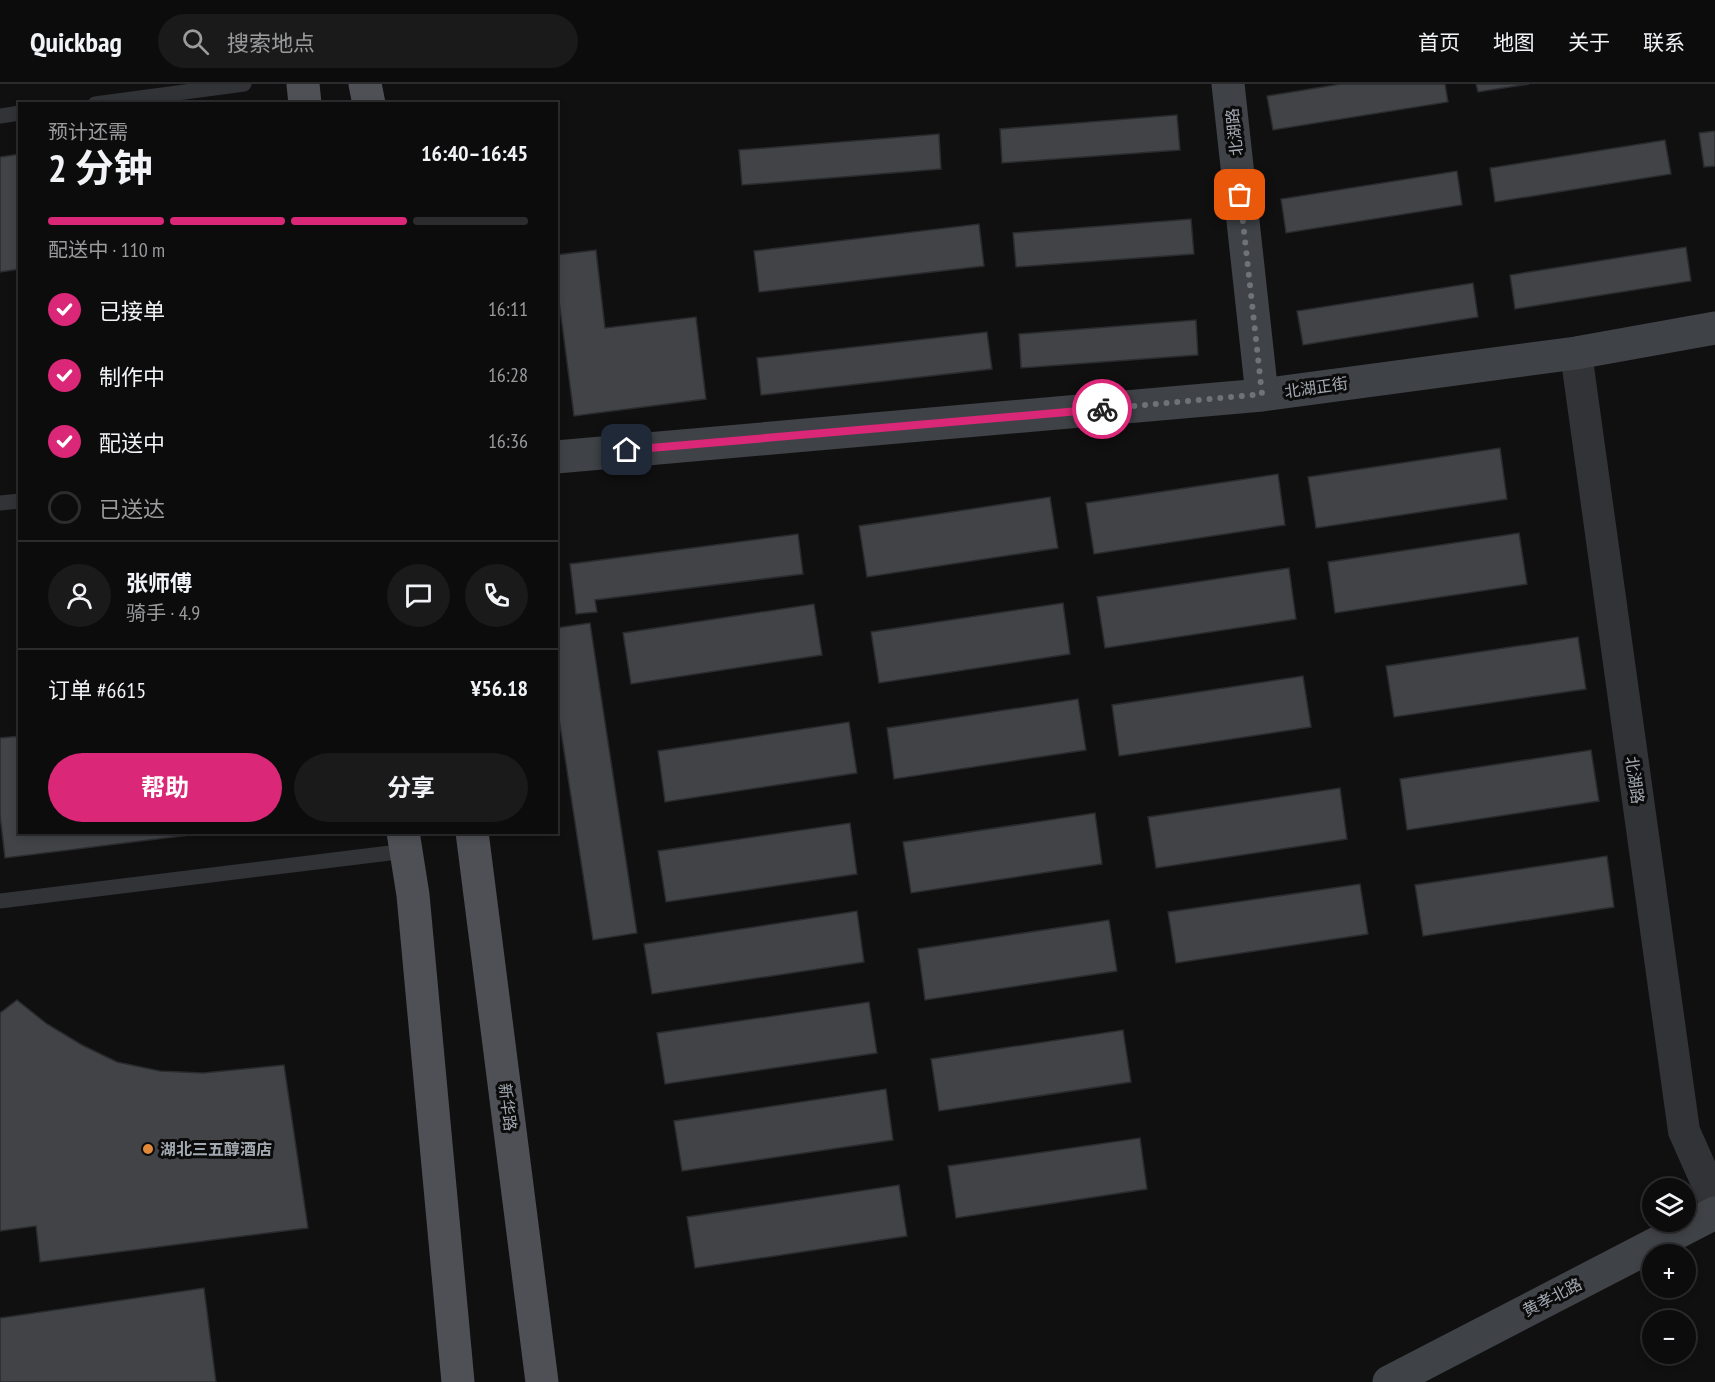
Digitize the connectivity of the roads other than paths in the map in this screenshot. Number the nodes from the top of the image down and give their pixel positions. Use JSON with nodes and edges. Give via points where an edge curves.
{"nodes":[{"id":1,"x":244,"y":84,"type":"edge"},
{"id":2,"x":303,"y":84,"type":"edge"},
{"id":3,"x":365,"y":84,"type":"edge"},
{"id":4,"x":1228,"y":84,"type":"edge"},
{"id":5,"x":110,"y":102,"type":"edge"},
{"id":6,"x":305,"y":102,"type":"edge"},
{"id":7,"x":369,"y":102,"type":"edge"},
{"id":8,"x":18,"y":113,"type":"edge"},
{"id":9,"x":0,"y":116,"type":"edge"},
{"id":10,"x":1715,"y":328,"type":"edge"},
{"id":11,"x":1576,"y":353,"type":"junction"},
{"id":12,"x":1262,"y":394,"type":"junction"},
{"id":13,"x":558,"y":456,"type":"edge"},
{"id":14,"x":18,"y":501,"type":"edge"},
{"id":15,"x":0,"y":503,"type":"edge"},
{"id":16,"x":472,"y":834,"type":"edge"},
{"id":17,"x":405,"y":842,"type":"edge"},
{"id":18,"x":0,"y":901,"type":"edge"},
{"id":19,"x":1715,"y":1201,"type":"edge"},
{"id":20,"x":1715,"y":1213,"type":"edge"},
{"id":21,"x":458,"y":1382,"type":"edge"},
{"id":22,"x":542,"y":1382,"type":"edge"},
{"id":23,"x":1389,"y":1382,"type":"edge"}],
"edges":[{"from":1,"to":5,"type":"lane"},
{"from":2,"to":6,"type":"main road"},
{"from":3,"to":7,"type":"main road"},
{"from":4,"to":12,"type":"street","name":"北湖路"},
{"from":8,"to":9,"type":"lane"},
{"from":10,"to":11,"type":"street","name":"北湖正街"},
{"from":11,"to":12,"type":"street","name":"北湖正街"},
{"from":11,"to":19,"type":"street","name":"北湖路","via":[[1684,1131]]},
{"from":12,"to":13,"type":"street","name":"北湖正街"},
{"from":14,"to":15,"type":"lane"},
{"from":16,"to":22,"type":"main road","name":"新华路"},
{"from":17,"to":18,"type":"lane"},
{"from":17,"to":21,"type":"main road"},
{"from":20,"to":23,"type":"street","name":"黄孝北路"}]}
